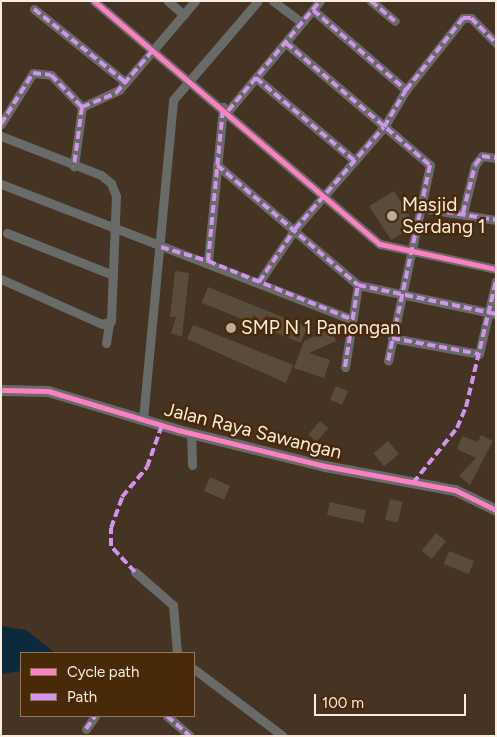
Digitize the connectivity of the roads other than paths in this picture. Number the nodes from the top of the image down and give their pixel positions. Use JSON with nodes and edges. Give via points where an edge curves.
{"nodes":[{"id":1,"x":94,"y":1,"type":"edge"},
{"id":2,"x":168,"y":1,"type":"edge"},
{"id":3,"x":195,"y":1,"type":"edge"},
{"id":4,"x":258,"y":1,"type":"edge"},
{"id":5,"x":273,"y":1,"type":"edge"},
{"id":6,"x":320,"y":1,"type":"edge"},
{"id":7,"x":371,"y":1,"type":"edge"},
{"id":8,"x":34,"y":9,"type":"dead end"},
{"id":9,"x":313,"y":10,"type":"junction"},
{"id":10,"x":184,"y":15,"type":"junction"},
{"id":11,"x":395,"y":21,"type":"dead end"},
{"id":12,"x":302,"y":23,"type":"junction"},
{"id":13,"x":286,"y":43,"type":"junction"},
{"id":14,"x":496,"y":44,"type":"edge"},
{"id":15,"x":153,"y":50,"type":"junction"},
{"id":16,"x":256,"y":78,"type":"junction"},
{"id":17,"x":190,"y":79,"type":"junction"},
{"id":18,"x":125,"y":82,"type":"junction"},
{"id":19,"x":406,"y":90,"type":"junction"},
{"id":20,"x":82,"y":107,"type":"junction"},
{"id":21,"x":226,"y":109,"type":"junction"},
{"id":22,"x":1,"y":124,"type":"edge"},
{"id":23,"x":384,"y":126,"type":"junction"},
{"id":24,"x":1,"y":136,"type":"edge"},
{"id":25,"x":496,"y":158,"type":"edge"},
{"id":26,"x":355,"y":161,"type":"junction"},
{"id":27,"x":217,"y":165,"type":"junction"},
{"id":28,"x":74,"y":166,"type":"junction"},
{"id":29,"x":1,"y":184,"type":"edge"},
{"id":30,"x":325,"y":195,"type":"junction"},
{"id":31,"x":422,"y":208,"type":"junction"},
{"id":32,"x":463,"y":213,"type":"junction"},
{"id":33,"x":496,"y":220,"type":"edge"},
{"id":34,"x":295,"y":229,"type":"junction"},
{"id":35,"x":113,"y":230,"type":"junction"},
{"id":36,"x":7,"y":233,"type":"dead end"},
{"id":37,"x":160,"y":247,"type":"junction"},
{"id":38,"x":413,"y":254,"type":"junction"},
{"id":39,"x":208,"y":261,"type":"junction"},
{"id":40,"x":496,"y":269,"type":"edge"},
{"id":41,"x":113,"y":275,"type":"junction"},
{"id":42,"x":1,"y":279,"type":"edge"},
{"id":43,"x":496,"y":281,"type":"edge"},
{"id":44,"x":259,"y":282,"type":"junction"},
{"id":45,"x":358,"y":285,"type":"junction"},
{"id":46,"x":403,"y":296,"type":"junction"},
{"id":47,"x":493,"y":313,"type":"edge"},
{"id":48,"x":351,"y":319,"type":"junction"},
{"id":49,"x":109,"y":324,"type":"junction"},
{"id":50,"x":392,"y":338,"type":"junction"},
{"id":51,"x":106,"y":343,"type":"dead end"},
{"id":52,"x":388,"y":361,"type":"dead end"},
{"id":53,"x":345,"y":367,"type":"dead end"},
{"id":54,"x":1,"y":390,"type":"edge"},
{"id":55,"x":144,"y":419,"type":"junction"},
{"id":56,"x":191,"y":433,"type":"junction"},
{"id":57,"x":192,"y":465,"type":"dead end"},
{"id":58,"x":496,"y":510,"type":"edge"},
{"id":59,"x":135,"y":572,"type":"dead end"},
{"id":60,"x":177,"y":652,"type":"edge"},
{"id":61,"x":195,"y":669,"type":"edge"},
{"id":62,"x":94,"y":717,"type":"edge"},
{"id":63,"x":168,"y":717,"type":"edge"},
{"id":64,"x":86,"y":729,"type":"dead end"},
{"id":65,"x":280,"y":735,"type":"edge"},
{"id":66,"x":190,"y":736,"type":"edge"}],
"edges":[{"from":1,"to":15,"type":"street"},
{"from":2,"to":10,"type":"street"},
{"from":3,"to":10,"type":"street"},
{"from":4,"to":17,"type":"street"},
{"from":5,"to":12,"type":"street"},
{"from":6,"to":9,"type":"street"},
{"from":7,"to":11,"type":"street"},
{"from":8,"to":18,"type":"street"},
{"from":9,"to":12,"type":"street"},
{"from":9,"to":19,"type":"street"},
{"from":10,"to":15,"type":"street"},
{"from":12,"to":13,"type":"street"},
{"from":13,"to":16,"type":"street"},
{"from":13,"to":23,"type":"street"},
{"from":14,"to":19,"type":"street","via":[[465,17]]},
{"from":15,"to":17,"type":"street"},
{"from":15,"to":18,"type":"street"},
{"from":16,"to":21,"type":"street"},
{"from":16,"to":26,"type":"street"},
{"from":17,"to":21,"type":"street"},
{"from":17,"to":37,"type":"street","via":[[179,88],[171,106]]},
{"from":18,"to":20,"type":"street","via":[[116,93]]},
{"from":19,"to":23,"type":"street"},
{"from":20,"to":22,"type":"street","via":[[51,75],[40,71],[28,79]]},
{"from":20,"to":28,"type":"street"},
{"from":21,"to":27,"type":"street"},
{"from":21,"to":30,"type":"street"},
{"from":23,"to":26,"type":"street"},
{"from":23,"to":31,"type":"street","via":[[430,165]]},
{"from":24,"to":28,"type":"street"},
{"from":25,"to":32,"type":"street","via":[[482,156],[475,164]]},
{"from":26,"to":30,"type":"street"},
{"from":27,"to":34,"type":"street"},
{"from":27,"to":39,"type":"street"},
{"from":28,"to":35,"type":"street","via":[[111,183],[116,196]]},
{"from":29,"to":35,"type":"street"},
{"from":30,"to":34,"type":"street"},
{"from":30,"to":38,"type":"street","via":[[380,244]]},
{"from":31,"to":32,"type":"street"},
{"from":31,"to":38,"type":"street"},
{"from":32,"to":33,"type":"street"},
{"from":34,"to":44,"type":"street"},
{"from":34,"to":45,"type":"street"},
{"from":35,"to":37,"type":"street"},
{"from":35,"to":41,"type":"street"},
{"from":36,"to":41,"type":"street"},
{"from":37,"to":39,"type":"street"},
{"from":37,"to":55,"type":"street"},
{"from":38,"to":40,"type":"street"},
{"from":38,"to":46,"type":"street"},
{"from":39,"to":44,"type":"street"},
{"from":41,"to":49,"type":"street"},
{"from":42,"to":49,"type":"street"},
{"from":43,"to":47,"type":"street"},
{"from":44,"to":48,"type":"street"},
{"from":45,"to":46,"type":"street"},
{"from":45,"to":48,"type":"street"},
{"from":46,"to":47,"type":"street"},
{"from":46,"to":50,"type":"street"},
{"from":47,"to":50,"type":"street","via":[[479,354]]},
{"from":48,"to":53,"type":"street"},
{"from":49,"to":51,"type":"street"},
{"from":50,"to":52,"type":"street"},
{"from":54,"to":55,"type":"street","name":"Jalan Raya Sawangan","via":[[48,391]]},
{"from":55,"to":56,"type":"street","name":"Jalan Raya Sawangan"},
{"from":56,"to":57,"type":"street"},
{"from":56,"to":58,"type":"street","name":"Jalan Raya Sawangan","via":[[325,466],[455,490]]},
{"from":59,"to":60,"type":"street","via":[[173,606]]},
{"from":61,"to":65,"type":"street"},
{"from":62,"to":64,"type":"street"},
{"from":63,"to":66,"type":"street"}]}
